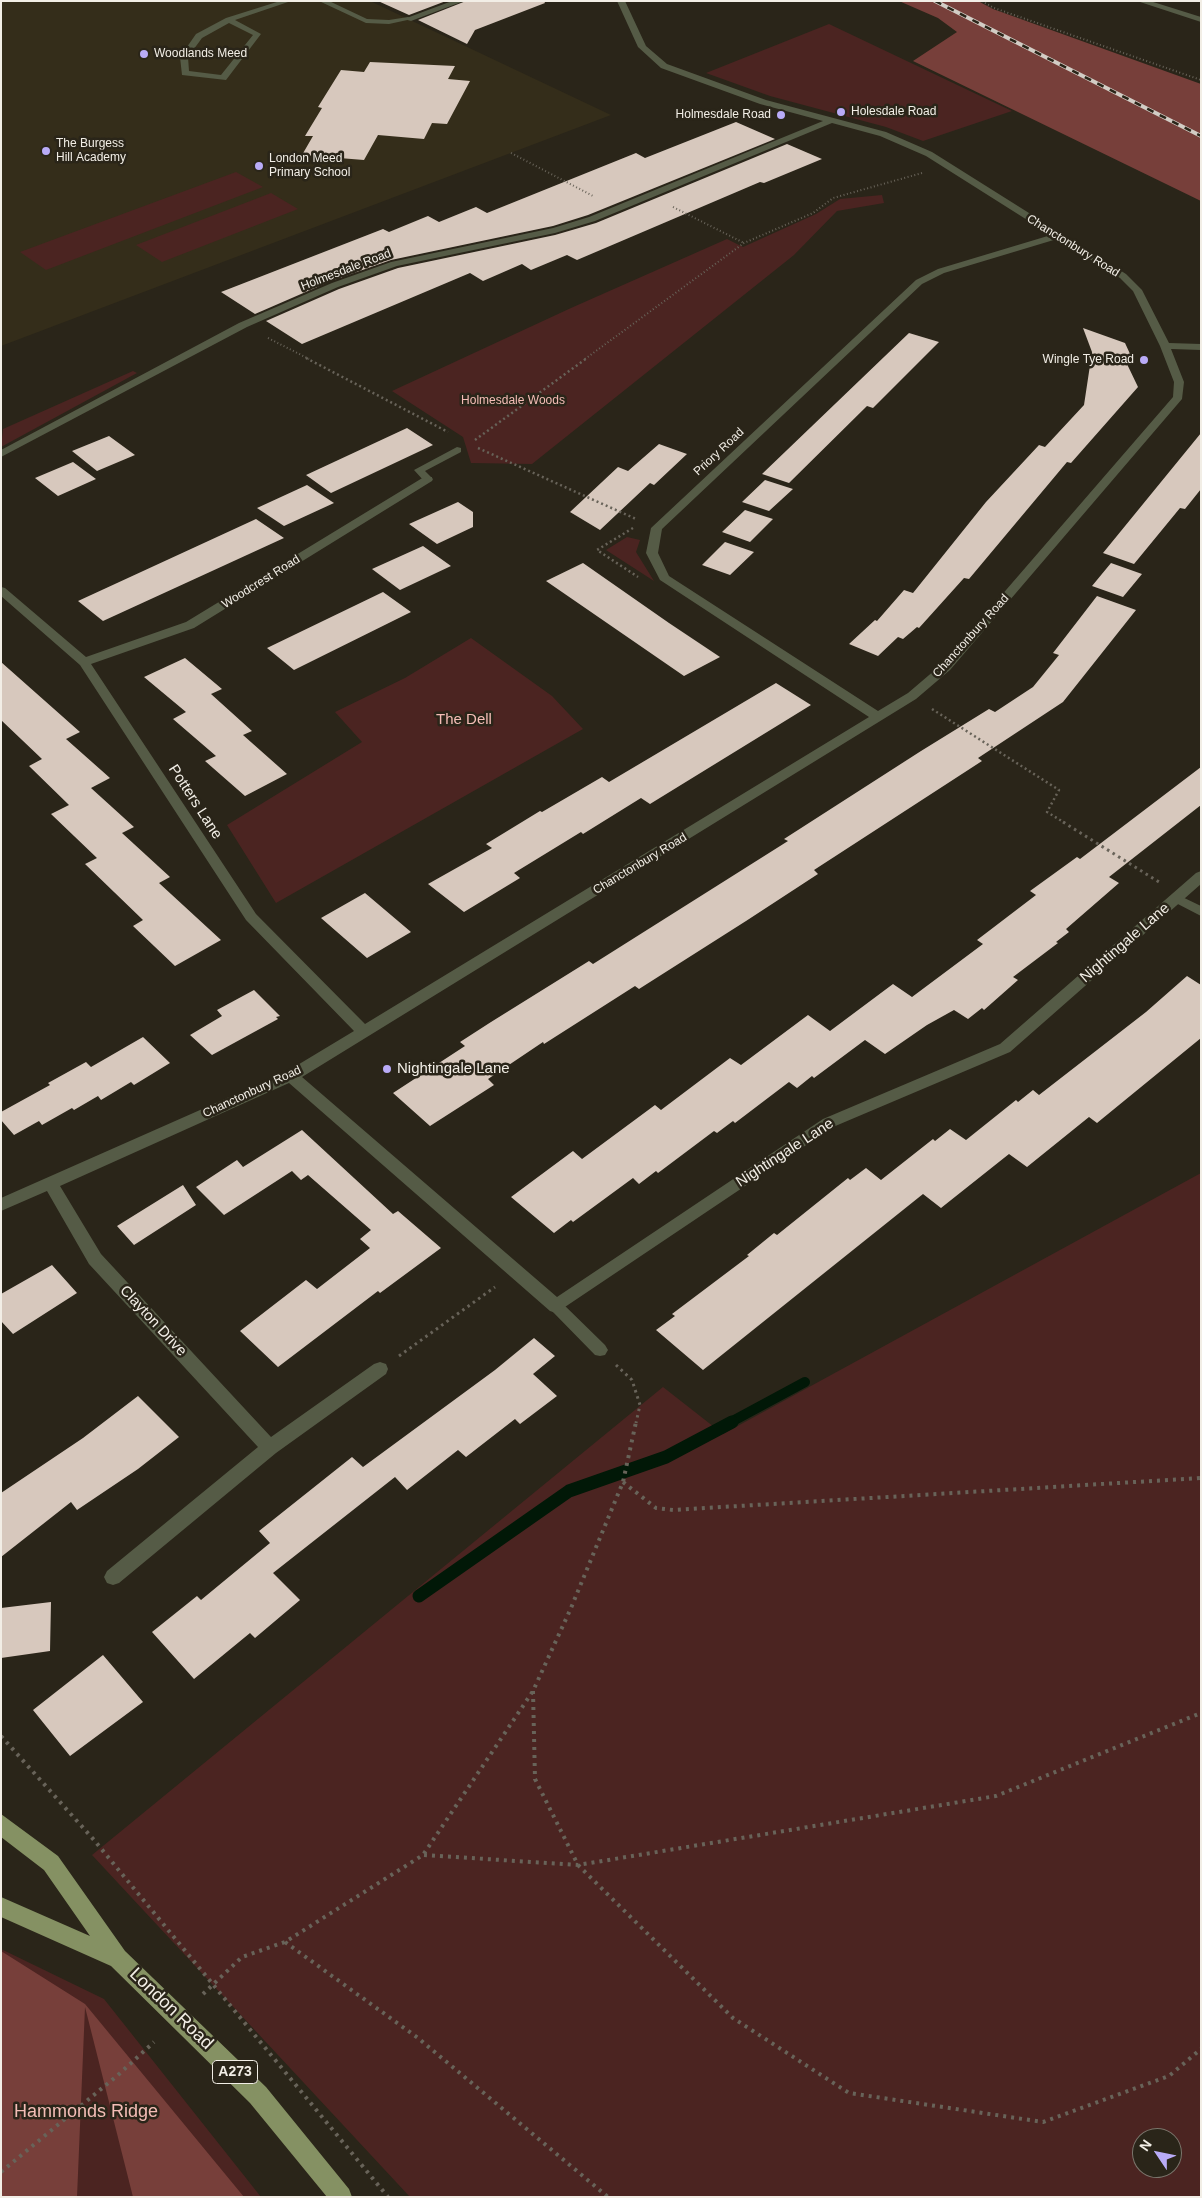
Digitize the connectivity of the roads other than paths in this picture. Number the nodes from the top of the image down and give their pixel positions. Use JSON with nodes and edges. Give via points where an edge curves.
{"nodes":[{"id":1,"x":288,"y":1,"type":"edge"},
{"id":2,"x":322,"y":1,"type":"edge"},
{"id":3,"x":460,"y":1,"type":"edge"},
{"id":4,"x":620,"y":1,"type":"edge"},
{"id":5,"x":1141,"y":1,"type":"edge"},
{"id":6,"x":408,"y":19,"type":"joint"},
{"id":7,"x":229,"y":20,"type":"junction"},
{"id":8,"x":1201,"y":20,"type":"edge"},
{"id":9,"x":832,"y":120,"type":"junction"},
{"id":10,"x":1057,"y":236,"type":"junction"},
{"id":11,"x":1165,"y":346,"type":"junction"},
{"id":12,"x":1201,"y":347,"type":"edge"},
{"id":13,"x":457,"y":450,"type":"road end"},
{"id":14,"x":1,"y":454,"type":"edge"},
{"id":15,"x":428,"y":479,"type":"joint"},
{"id":16,"x":1,"y":590,"type":"edge"},
{"id":17,"x":84,"y":662,"type":"junction"},
{"id":18,"x":879,"y":718,"type":"junction"},
{"id":19,"x":1201,"y":876,"type":"edge"},
{"id":20,"x":1178,"y":896,"type":"junction"},
{"id":21,"x":1201,"y":912,"type":"edge"},
{"id":22,"x":364,"y":1032,"type":"junction"},
{"id":23,"x":290,"y":1076,"type":"junction"},
{"id":24,"x":50,"y":1183,"type":"junction"},
{"id":25,"x":1,"y":1205,"type":"edge"},
{"id":26,"x":556,"y":1306,"type":"junction"},
{"id":27,"x":600,"y":1350,"type":"road end"},
{"id":28,"x":380,"y":1369,"type":"road end"},
{"id":29,"x":270,"y":1448,"type":"junction"},
{"id":30,"x":113,"y":1577,"type":"dead end"},
{"id":31,"x":1,"y":1824,"type":"edge"},
{"id":32,"x":1,"y":1907,"type":"edge"},
{"id":33,"x":118,"y":1958,"type":"junction"},
{"id":34,"x":341,"y":2197,"type":"edge"}],
"edges":[{"from":1,"to":7,"type":"lane"},
{"from":2,"to":6,"type":"lane","via":[[366,21]]},
{"from":3,"to":6,"type":"street"},
{"from":4,"to":9,"type":"street","name":"Chanctonbury Road","via":[[642,47],[664,66],[763,102]]},
{"from":5,"to":8,"type":"street"},
{"from":7,"to":7,"type":"lane","via":[[200,36],[184,57],[185,73],[223,78],[256,34]]},
{"from":9,"to":10,"type":"street","name":"Chanctonbury Road","via":[[884,134],[940,161]]},
{"from":9,"to":14,"type":"street","name":"Holmesdale Road","via":[[618,209],[555,230],[394,264],[335,285],[243,325]]},
{"from":10,"to":11,"type":"street","name":"Chanctonbury Road","via":[[1123,276],[1138,290]]},
{"from":10,"to":18,"type":"street","name":"Priory Road","via":[[941,270],[919,282],[656,528],[652,553],[664,578]]},
{"from":11,"to":12,"type":"street"},
{"from":11,"to":18,"type":"street","name":"Chanctonbury Road","via":[[1180,382],[1178,397],[946,667]]},
{"from":13,"to":15,"type":"lane","via":[[419,470]]},
{"from":15,"to":17,"type":"street","name":"Woodcrest Road","via":[[190,625]]},
{"from":16,"to":17,"type":"street","name":"Potters Lane"},
{"from":17,"to":22,"type":"street","name":"Potters Lane","via":[[251,918]]},
{"from":18,"to":22,"type":"street","name":"Chanctonbury Road"},
{"from":19,"to":20,"type":"street","name":"Nightingale Lane"},
{"from":20,"to":21,"type":"lane"},
{"from":20,"to":26,"type":"street","name":"Nightingale Lane","via":[[1006,1048],[828,1123]]},
{"from":22,"to":23,"type":"street","name":"Chanctonbury Road"},
{"from":23,"to":24,"type":"street","name":"Chanctonbury Road"},
{"from":23,"to":26,"type":"street"},
{"from":24,"to":25,"type":"street","name":"Chanctonbury Road"},
{"from":24,"to":29,"type":"street","name":"Clayton Drive","via":[[95,1258]]},
{"from":26,"to":27,"type":"lane"},
{"from":28,"to":29,"type":"street"},
{"from":29,"to":30,"type":"street"},
{"from":31,"to":33,"type":"main road","name":"London Road","number":"A273","via":[[51,1863]]},
{"from":32,"to":33,"type":"main road","name":"London Road","number":"A273"},
{"from":33,"to":34,"type":"main road","name":"London Road","number":"A273","via":[[258,2095]]}]}
